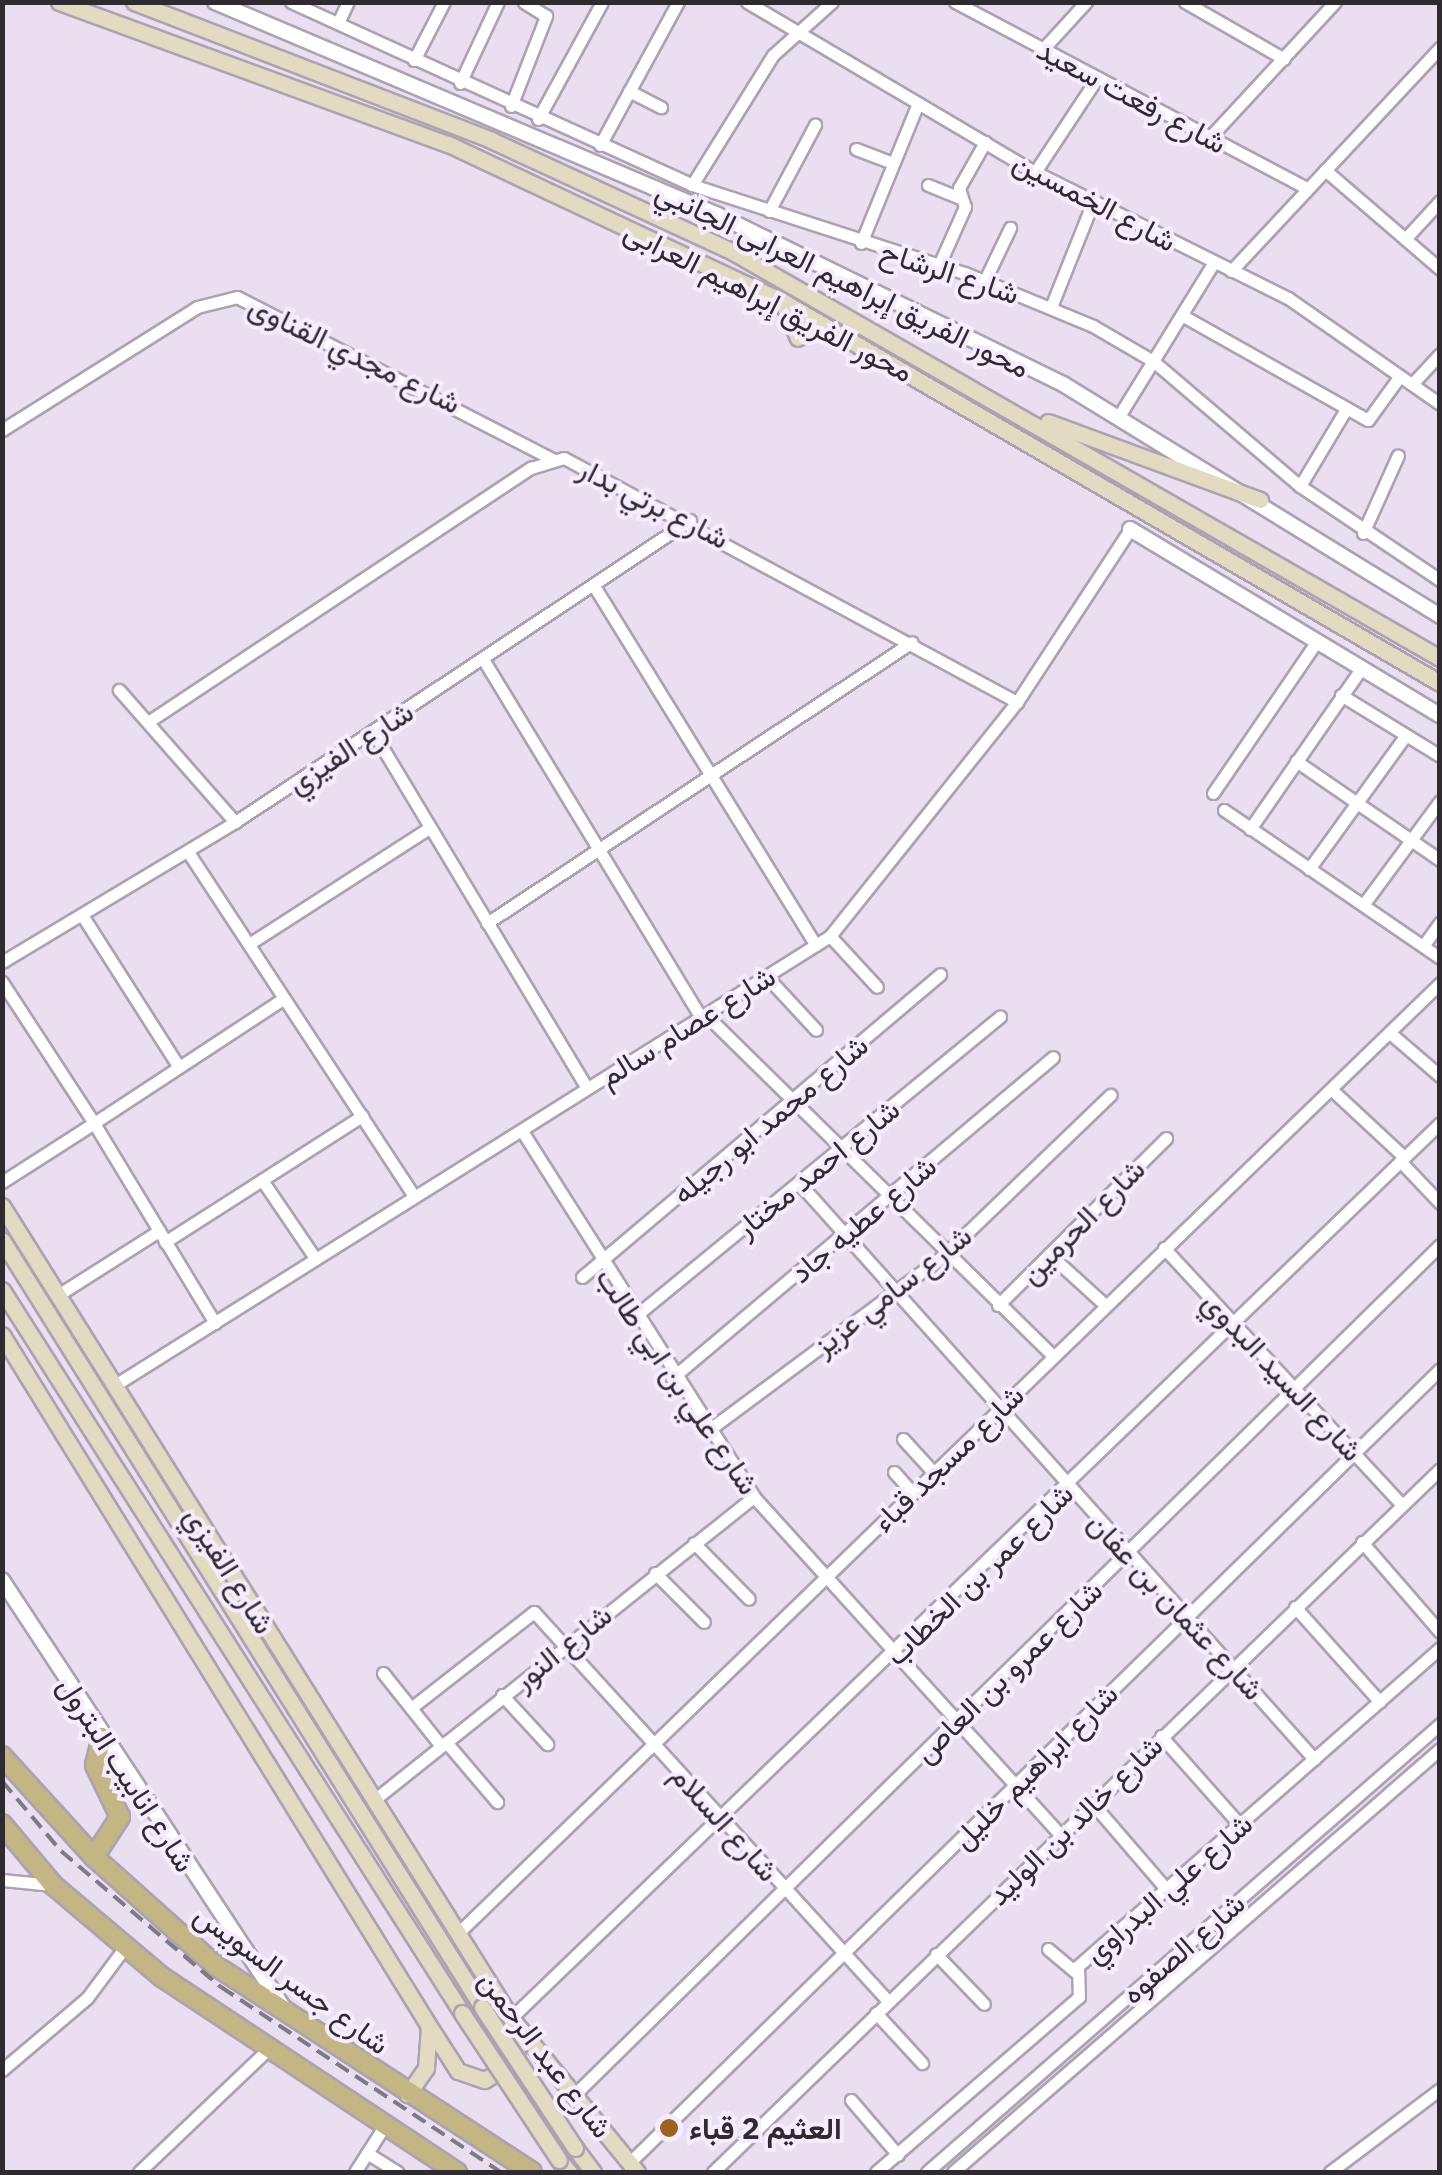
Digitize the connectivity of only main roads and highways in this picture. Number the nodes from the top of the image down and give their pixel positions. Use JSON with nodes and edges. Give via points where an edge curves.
{"nodes":[{"id":1,"x":59,"y":2,"type":"edge"},
{"id":2,"x":134,"y":2,"type":"edge"},
{"id":3,"x":782,"y":302,"type":"junction"},
{"id":4,"x":798,"y":338,"type":"dead end"},
{"id":5,"x":1036,"y":420,"type":"junction"},
{"id":6,"x":1260,"y":500,"type":"road end"},
{"id":7,"x":1440,"y":658,"type":"edge"},
{"id":8,"x":1440,"y":682,"type":"edge"},
{"id":9,"x":2,"y":1206,"type":"edge"},
{"id":10,"x":2,"y":1240,"type":"edge"},
{"id":11,"x":2,"y":1290,"type":"edge"},
{"id":12,"x":2,"y":1335,"type":"edge"},
{"id":13,"x":102,"y":1736,"type":"road end"},
{"id":14,"x":2,"y":1756,"type":"edge"},
{"id":15,"x":2,"y":1824,"type":"edge"},
{"id":16,"x":94,"y":1857,"type":"junction"},
{"id":17,"x":458,"y":1934,"type":"joint"},
{"id":18,"x":511,"y":2018,"type":"junction"},
{"id":19,"x":429,"y":2026,"type":"junction"},
{"id":20,"x":408,"y":2094,"type":"junction"},
{"id":21,"x":633,"y":2168,"type":"edge"},
{"id":22,"x":456,"y":2172,"type":"edge"},
{"id":23,"x":532,"y":2172,"type":"edge"},
{"id":24,"x":568,"y":2172,"type":"edge"},
{"id":25,"x":593,"y":2172,"type":"edge"}],
"edges":[{"from":1,"to":3,"type":"main road","name":"محور الفريق إبراهيم العرابى","via":[[448,144]]},
{"from":2,"to":5,"type":"main road","name":"محور الفريق إبراهيم العرابى","via":[[563,172],[842,309]]},
{"from":3,"to":4,"type":"main road"},
{"from":3,"to":8,"type":"main road","name":"محور الفريق إبراهيم العرابى"},
{"from":5,"to":6,"type":"main road","via":[[1114,440]]},
{"from":5,"to":7,"type":"main road","name":"محور الفريق إبراهيم العرابى"},
{"from":9,"to":17,"type":"main road","name":"شارع الفيزي"},
{"from":10,"to":25,"type":"main road","bridge":true,"via":[[482,2007]]},
{"from":11,"to":24,"type":"main road","bridge":true},
{"from":12,"to":19,"type":"main road"},
{"from":13,"to":16,"type":"main road","via":[[95,1765],[120,1817]]},
{"from":14,"to":16,"type":"main road","name":"شارع جسر السويس"},
{"from":15,"to":22,"type":"main road","via":[[53,1885],[125,1947]]},
{"from":16,"to":20,"type":"main road","name":"شارع جسر السويس","via":[[216,1966]]},
{"from":17,"to":18,"type":"main road","name":"شارع عبد الرحمن"},
{"from":18,"to":19,"type":"main road","via":[[520,2053],[510,2070],[484,2080],[458,2070]]},
{"from":18,"to":21,"type":"main road","name":"شارع عبد الرحمن"},
{"from":19,"to":20,"type":"main road","via":[[426,2068]]},
{"from":20,"to":23,"type":"main road","name":"شارع جسر السويس"}]}
